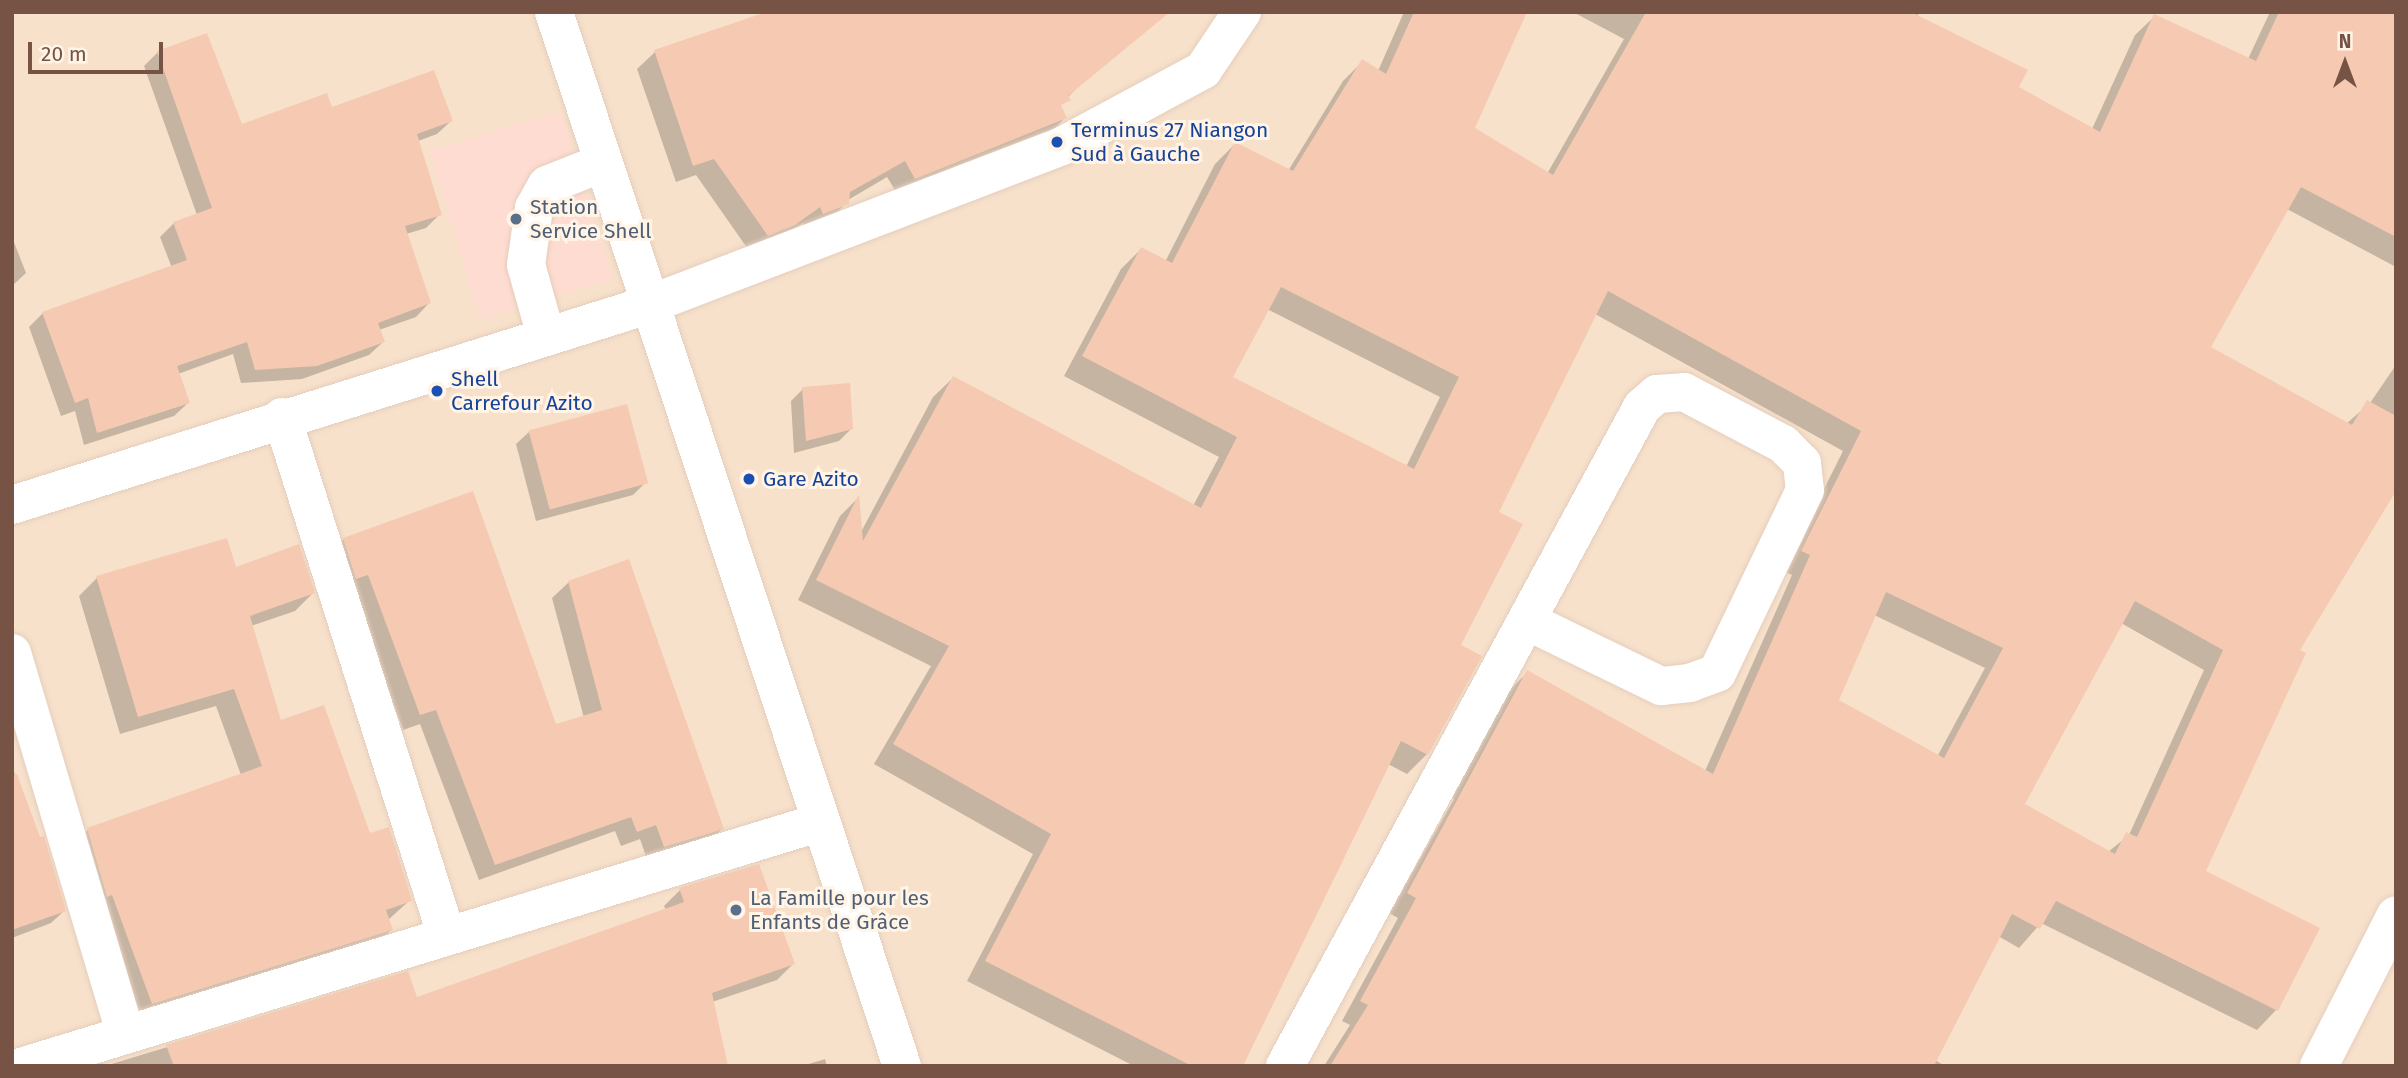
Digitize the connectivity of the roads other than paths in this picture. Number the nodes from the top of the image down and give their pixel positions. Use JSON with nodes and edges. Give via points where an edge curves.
{"nodes":[{"id":1,"x":554,"y":12,"type":"edge"},
{"id":2,"x":1241,"y":12,"type":"edge"},
{"id":3,"x":602,"y":163,"type":"junction"},
{"id":4,"x":648,"y":305,"type":"junction"},
{"id":5,"x":546,"y":336,"type":"junction"},
{"id":6,"x":282,"y":417,"type":"junction"},
{"id":7,"x":12,"y":505,"type":"edge"},
{"id":8,"x":1527,"y":621,"type":"junction"},
{"id":9,"x":12,"y":653,"type":"edge"},
{"id":10,"x":821,"y":822,"type":"junction"},
{"id":11,"x":2396,"y":915,"type":"edge"},
{"id":12,"x":446,"y":934,"type":"junction"},
{"id":13,"x":125,"y":1033,"type":"junction"},
{"id":14,"x":24,"y":1066,"type":"edge"},
{"id":15,"x":902,"y":1066,"type":"edge"},
{"id":16,"x":1285,"y":1066,"type":"edge"},
{"id":17,"x":2319,"y":1066,"type":"edge"}],
"edges":[{"from":1,"to":3,"type":"street"},
{"from":2,"to":4,"type":"street","via":[[1203,70],[1062,146]]},
{"from":3,"to":4,"type":"street"},
{"from":3,"to":5,"type":"street","via":[[547,185],[534,208],[526,265]]},
{"from":4,"to":5,"type":"street"},
{"from":4,"to":10,"type":"street"},
{"from":5,"to":6,"type":"street"},
{"from":6,"to":7,"type":"street"},
{"from":6,"to":12,"type":"street"},
{"from":8,"to":8,"type":"street","via":[[1642,407],[1657,394],[1684,392],[1783,444],[1802,463],[1805,490],[1717,673],[1690,683],[1661,685]]},
{"from":8,"to":16,"type":"street"},
{"from":9,"to":13,"type":"street"},
{"from":10,"to":12,"type":"street"},
{"from":10,"to":15,"type":"street"},
{"from":11,"to":17,"type":"street"},
{"from":12,"to":13,"type":"street"},
{"from":13,"to":14,"type":"street"}]}
